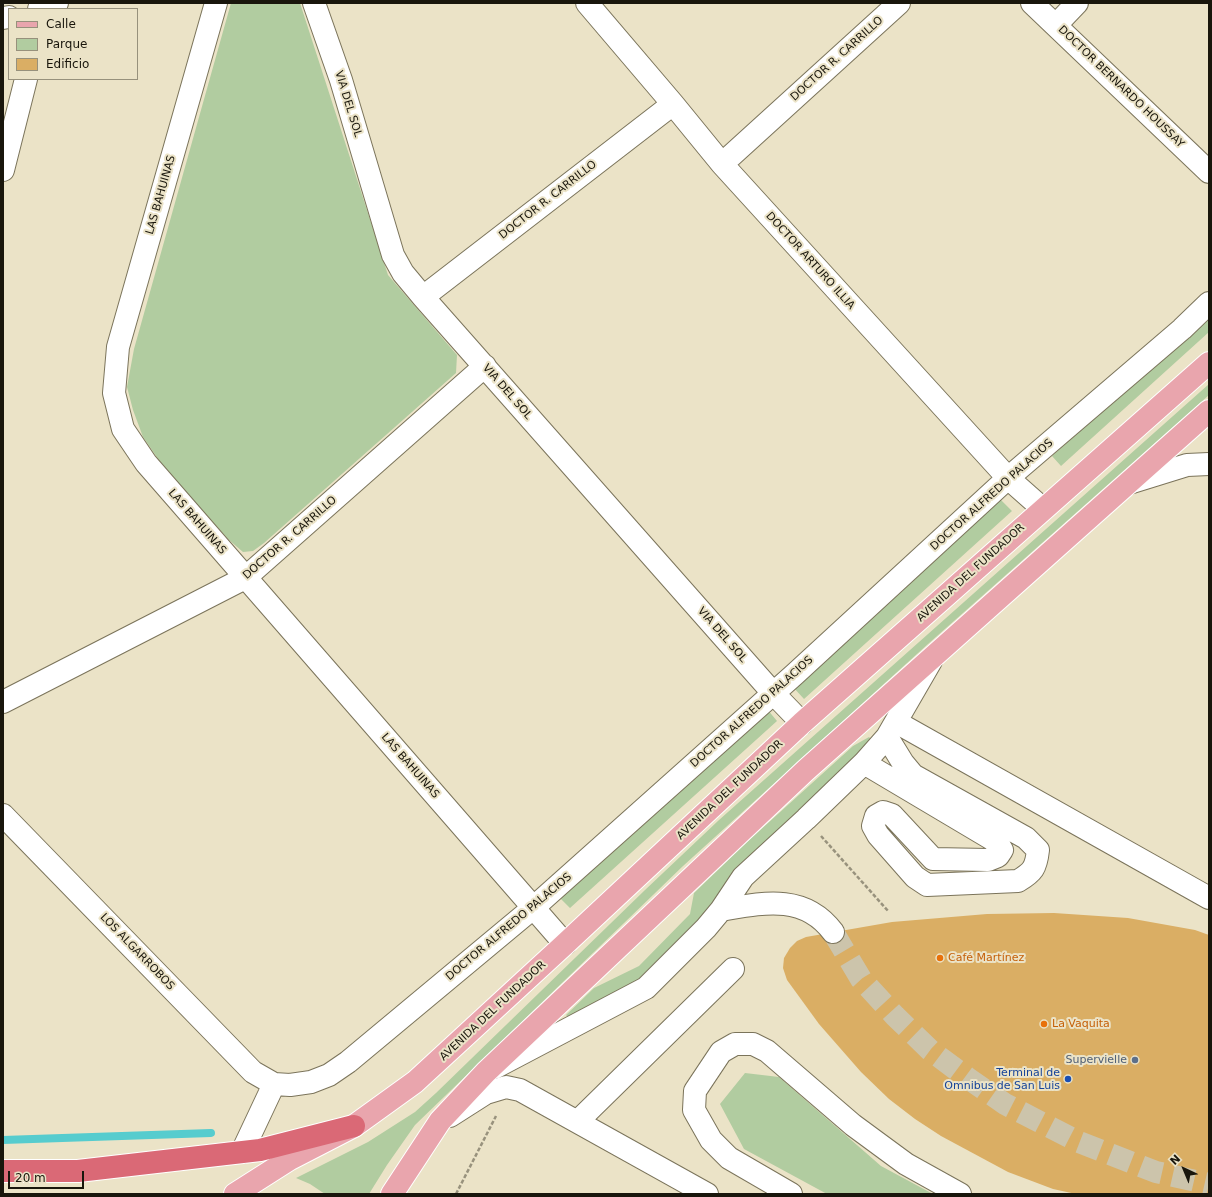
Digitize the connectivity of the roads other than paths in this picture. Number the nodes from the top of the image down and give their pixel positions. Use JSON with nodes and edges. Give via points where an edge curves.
{"nodes":[{"id":1,"x":216,"y":3,"type":"edge"},
{"id":2,"x":314,"y":3,"type":"edge"},
{"id":3,"x":587,"y":3,"type":"edge"},
{"id":4,"x":899,"y":3,"type":"edge"},
{"id":5,"x":1032,"y":3,"type":"edge"},
{"id":6,"x":1077,"y":3,"type":"edge"},
{"id":7,"x":1056,"y":25,"type":"junction"},
{"id":8,"x":26,"y":80,"type":"edge"},
{"id":9,"x":673,"y":104,"type":"junction"},
{"id":10,"x":722,"y":164,"type":"junction"},
{"id":11,"x":3,"y":170,"type":"edge"},
{"id":12,"x":1209,"y":172,"type":"edge"},
{"id":13,"x":422,"y":297,"type":"junction"},
{"id":14,"x":1209,"y":303,"type":"edge"},
{"id":15,"x":1209,"y":363,"type":"edge"},
{"id":16,"x":485,"y":366,"type":"junction"},
{"id":17,"x":1209,"y":411,"type":"edge"},
{"id":18,"x":1209,"y":464,"type":"edge"},
{"id":19,"x":1008,"y":478,"type":"junction"},
{"id":20,"x":1129,"y":483,"type":"junction"},
{"id":21,"x":1042,"y":509,"type":"junction"},
{"id":22,"x":245,"y":578,"type":"junction"},
{"id":23,"x":934,"y":657,"type":"junction"},
{"id":24,"x":773,"y":693,"type":"junction"},
{"id":25,"x":3,"y":702,"type":"edge"},
{"id":26,"x":802,"y":723,"type":"junction"},
{"id":27,"x":891,"y":729,"type":"junction"},
{"id":28,"x":864,"y":763,"type":"junction"},
{"id":29,"x":3,"y":815,"type":"edge"},
{"id":30,"x":1209,"y":898,"type":"edge"},
{"id":31,"x":533,"y":908,"type":"junction"},
{"id":32,"x":721,"y":910,"type":"junction"},
{"id":33,"x":833,"y":932,"type":"tunnel mouth"},
{"id":34,"x":565,"y":944,"type":"junction"},
{"id":35,"x":733,"y":969,"type":"dead end"},
{"id":36,"x":486,"y":1072,"type":"junction"},
{"id":37,"x":274,"y":1084,"type":"junction"},
{"id":38,"x":440,"y":1121,"type":"junction"},
{"id":39,"x":578,"y":1121,"type":"junction"},
{"id":40,"x":354,"y":1126,"type":"junction"},
{"id":41,"x":242,"y":1152,"type":"junction"},
{"id":42,"x":3,"y":1171,"type":"edge"},
{"id":43,"x":235,"y":1194,"type":"edge"},
{"id":44,"x":254,"y":1194,"type":"edge"},
{"id":45,"x":268,"y":1194,"type":"edge"},
{"id":46,"x":392,"y":1194,"type":"edge"},
{"id":47,"x":707,"y":1194,"type":"edge"},
{"id":48,"x":791,"y":1194,"type":"edge"},
{"id":49,"x":960,"y":1194,"type":"edge"}],
"edges":[{"from":1,"to":22,"type":"street","name":"LAS BAHUINAS","via":[[118,347],[114,392],[123,429],[146,463]]},
{"from":2,"to":13,"type":"street","name":"VIA DEL SOL","via":[[341,80],[393,255]]},
{"from":3,"to":9,"type":"street","name":"DOCTOR ARTURO ILLIA"},
{"from":4,"to":10,"type":"street","name":"DOCTOR R. CARRILLO"},
{"from":5,"to":7,"type":"street","name":"DOCTOR BERNARDO HOUSSAY"},
{"from":6,"to":7,"type":"street"},
{"from":7,"to":12,"type":"street","name":"DOCTOR BERNARDO HOUSSAY"},
{"from":8,"to":11,"type":"street"},
{"from":9,"to":10,"type":"street","name":"DOCTOR ARTURO ILLIA"},
{"from":9,"to":13,"type":"street","name":"DOCTOR R. CARRILLO"},
{"from":10,"to":19,"type":"street","name":"DOCTOR ARTURO ILLIA"},
{"from":13,"to":16,"type":"street","name":"VIA DEL SOL"},
{"from":14,"to":19,"type":"street","name":"DOCTOR ALFREDO PALACIOS"},
{"from":15,"to":21,"type":"main road","name":"AVENIDA DEL FUNDADOR"},
{"from":16,"to":22,"type":"street","name":"DOCTOR R. CARRILLO"},
{"from":16,"to":24,"type":"street","name":"VIA DEL SOL"},
{"from":17,"to":20,"type":"main road"},
{"from":18,"to":20,"type":"street","via":[[1187,465]]},
{"from":19,"to":21,"type":"street","name":"DOCTOR ARTURO ILLIA"},
{"from":19,"to":24,"type":"street","name":"DOCTOR ALFREDO PALACIOS"},
{"from":20,"to":23,"type":"main road"},
{"from":21,"to":26,"type":"main road","name":"AVENIDA DEL FUNDADOR"},
{"from":22,"to":25,"type":"street","name":"DOCTOR R. CARRILLO"},
{"from":22,"to":31,"type":"street","name":"LAS BAHUINAS"},
{"from":23,"to":27,"type":"street"},
{"from":23,"to":36,"type":"main road","via":[[806,770]]},
{"from":24,"to":26,"type":"street","name":"VIA DEL SOL"},
{"from":24,"to":31,"type":"street","name":"DOCTOR ALFREDO PALACIOS"},
{"from":26,"to":34,"type":"main road","name":"AVENIDA DEL FUNDADOR"},
{"from":27,"to":28,"type":"street"},
{"from":27,"to":28,"type":"street","via":[[903,763],[913,775],[1026,838],[1038,850],[1036,865],[1030,874],[1018,881],[927,885],[914,877],[873,826],[876,816],[883,812],[892,815],[932,859],[988,860],[998,856],[1002,850],[997,842]]},
{"from":27,"to":30,"type":"street"},
{"from":28,"to":32,"type":"street","via":[[743,877]]},
{"from":29,"to":37,"type":"street","name":"LOS ALGARROBOS","via":[[253,1072]]},
{"from":31,"to":34,"type":"street","name":"LAS BAHUINAS"},
{"from":31,"to":37,"type":"street","name":"DOCTOR ALFREDO PALACIOS","via":[[329,1075],[311,1082]]},
{"from":32,"to":33,"type":"street","via":[[764,903],[805,908],[826,922]]},
{"from":32,"to":36,"type":"street","via":[[646,988]]},
{"from":34,"to":40,"type":"main road","name":"AVENIDA DEL FUNDADOR","via":[[415,1082]]},
{"from":35,"to":39,"type":"street"},
{"from":36,"to":38,"type":"main road"},
{"from":37,"to":41,"type":"street"},
{"from":38,"to":39,"type":"street","via":[[486,1093],[506,1087],[520,1090]]},
{"from":38,"to":46,"type":"main road"},
{"from":39,"to":47,"type":"street"},
{"from":40,"to":41,"type":"highway","via":[[260,1150]]},
{"from":40,"to":43,"type":"main road","name":"AVENIDA DEL FUNDADOR","via":[[290,1159]]},
{"from":41,"to":42,"type":"highway","via":[[78,1171]]},
{"from":44,"to":45,"type":"main road"},
{"from":48,"to":49,"type":"street","via":[[729,1158],[711,1140],[694,1110],[695,1091],[721,1052],[735,1044],[753,1044],[767,1051],[853,1125],[906,1164]]}]}
